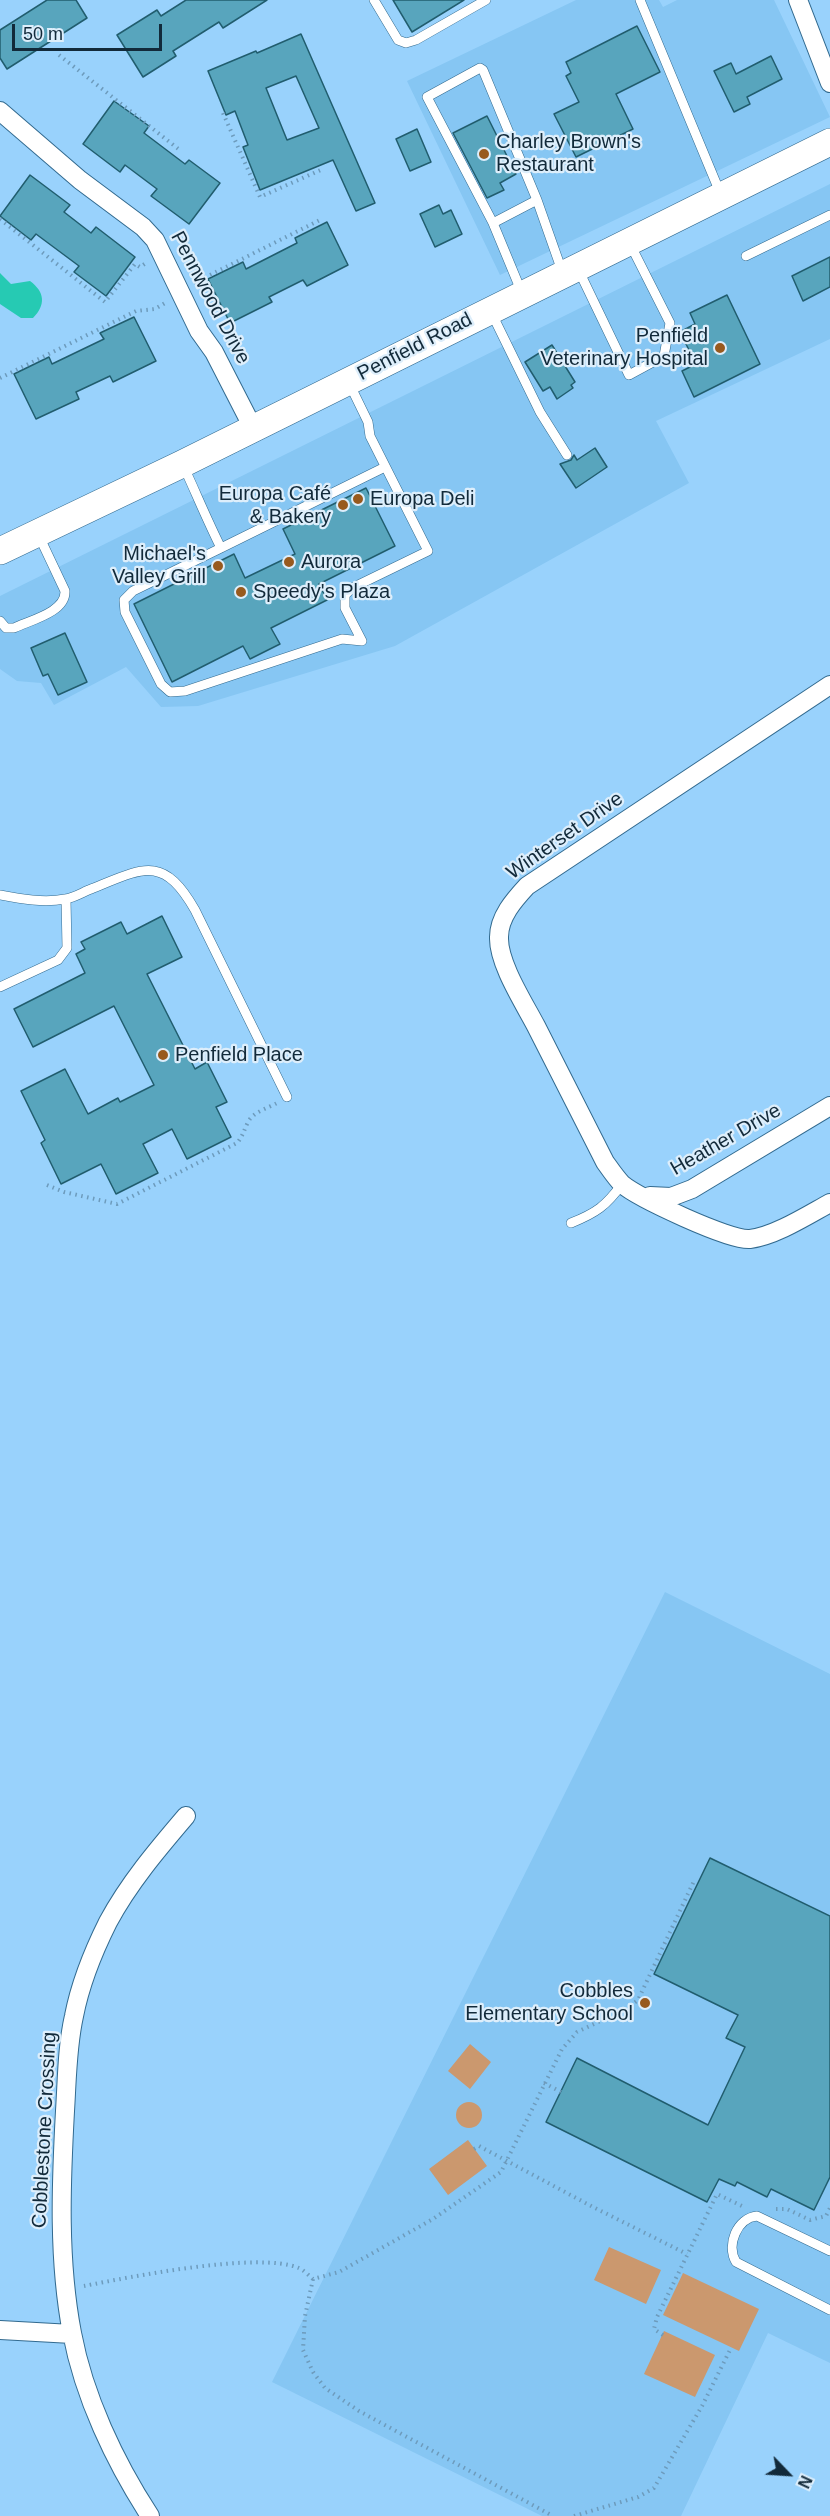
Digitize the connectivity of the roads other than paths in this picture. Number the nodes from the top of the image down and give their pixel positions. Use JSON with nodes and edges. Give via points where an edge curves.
{"nodes":[{"id":1,"x":374,"y":0,"type":"edge"},
{"id":2,"x":486,"y":0,"type":"edge"},
{"id":3,"x":640,"y":0,"type":"edge"},
{"id":4,"x":798,"y":0,"type":"edge"},
{"id":5,"x":830,"y":83,"type":"edge"},
{"id":6,"x":0,"y":111,"type":"edge"},
{"id":7,"x":830,"y":142,"type":"edge"},
{"id":8,"x":722,"y":197,"type":"junction"},
{"id":9,"x":537,"y":200,"type":"junction"},
{"id":10,"x":830,"y":215,"type":"edge"},
{"id":11,"x":493,"y":223,"type":"junction"},
{"id":12,"x":629,"y":242,"type":"junction"},
{"id":13,"x":746,"y":256,"type":"dead end"},
{"id":14,"x":570,"y":270,"type":"junction"},
{"id":15,"x":522,"y":293,"type":"junction"},
{"id":16,"x":489,"y":309,"type":"junction"},
{"id":17,"x":348,"y":381,"type":"junction"},
{"id":18,"x":253,"y":428,"type":"junction"},
{"id":19,"x":567,"y":455,"type":"dead end"},
{"id":20,"x":182,"y":464,"type":"junction"},
{"id":21,"x":385,"y":467,"type":"junction"},
{"id":22,"x":38,"y":533,"type":"junction"},
{"id":23,"x":221,"y":548,"type":"junction"},
{"id":24,"x":0,"y":551,"type":"edge"},
{"id":25,"x":0,"y":621,"type":"edge"},
{"id":26,"x":830,"y":685,"type":"edge"},
{"id":27,"x":0,"y":895,"type":"edge"},
{"id":28,"x":66,"y":899,"type":"junction"},
{"id":29,"x":0,"y":987,"type":"edge"},
{"id":30,"x":287,"y":1098,"type":"road end"},
{"id":31,"x":830,"y":1106,"type":"edge"},
{"id":32,"x":629,"y":1188,"type":"junction"},
{"id":33,"x":830,"y":1203,"type":"edge"},
{"id":34,"x":571,"y":1223,"type":"dead end"},
{"id":35,"x":186,"y":1816,"type":"dead end"},
{"id":36,"x":829,"y":2248,"type":"edge"},
{"id":37,"x":830,"y":2310,"type":"edge"},
{"id":38,"x":0,"y":2330,"type":"edge"},
{"id":39,"x":72,"y":2334,"type":"junction"},
{"id":40,"x":150,"y":2516,"type":"edge"}],
"edges":[{"from":1,"to":2,"type":"lane","via":[[398,40],[406,43]]},
{"from":3,"to":8,"type":"lane"},
{"from":4,"to":5,"type":"street"},
{"from":6,"to":18,"type":"street","name":"Pennwood Drive","via":[[80,180],[143,227],[162,252]]},
{"from":7,"to":8,"type":"street","name":"Penfield Road"},
{"from":8,"to":12,"type":"street","name":"Penfield Road"},
{"from":9,"to":11,"type":"lane"},
{"from":9,"to":11,"type":"lane","via":[[480,68],[427,97]]},
{"from":9,"to":14,"type":"lane"},
{"from":10,"to":13,"type":"lane"},
{"from":11,"to":15,"type":"lane"},
{"from":12,"to":14,"type":"street","name":"Penfield Road"},
{"from":12,"to":14,"type":"lane","via":[[670,323],[664,356],[629,375]]},
{"from":14,"to":15,"type":"street","name":"Penfield Road"},
{"from":15,"to":16,"type":"street","name":"Penfield Road"},
{"from":16,"to":17,"type":"street","name":"Penfield Road"},
{"from":16,"to":19,"type":"lane","via":[[540,412]]},
{"from":17,"to":18,"type":"street","name":"Penfield Road"},
{"from":17,"to":21,"type":"lane"},
{"from":18,"to":20,"type":"street","name":"Penfield Road"},
{"from":20,"to":22,"type":"street","name":"Penfield Road"},
{"from":20,"to":23,"type":"lane"},
{"from":21,"to":23,"type":"lane"},
{"from":21,"to":23,"type":"lane","via":[[428,551],[345,595],[345,608],[362,641],[342,639],[185,691],[170,692],[161,684],[124,612],[124,600],[133,591]]},
{"from":22,"to":24,"type":"street","name":"Penfield Road"},
{"from":22,"to":25,"type":"lane","via":[[65,591],[65,599],[60,606],[14,628],[6,628]]},
{"from":26,"to":32,"type":"street","name":"Winterset Drive","via":[[527,886],[512,902],[503,920],[499,937],[502,956],[605,1162]]},
{"from":27,"to":28,"type":"lane","via":[[25,900]]},
{"from":28,"to":29,"type":"lane","via":[[67,948],[58,960]]},
{"from":28,"to":30,"type":"lane","via":[[136,870],[162,871],[183,888]]},
{"from":31,"to":32,"type":"street","name":"Heather Drive","via":[[692,1189],[671,1197],[653,1198]]},
{"from":32,"to":33,"type":"street","name":"Heather Drive","via":[[698,1223],[747,1239]]},
{"from":32,"to":34,"type":"lane","via":[[596,1213]]},
{"from":35,"to":39,"type":"street","name":"Cobblestone Crossing","via":[[142,1867],[108,1923],[74,2016],[63,2149],[62,2255]]},
{"from":36,"to":37,"type":"lane","via":[[754,2216],[740,2225],[732,2256],[745,2268]]},
{"from":38,"to":39,"type":"street"},
{"from":39,"to":40,"type":"street","name":"Cobblestone Crossing","via":[[107,2437]]}]}
